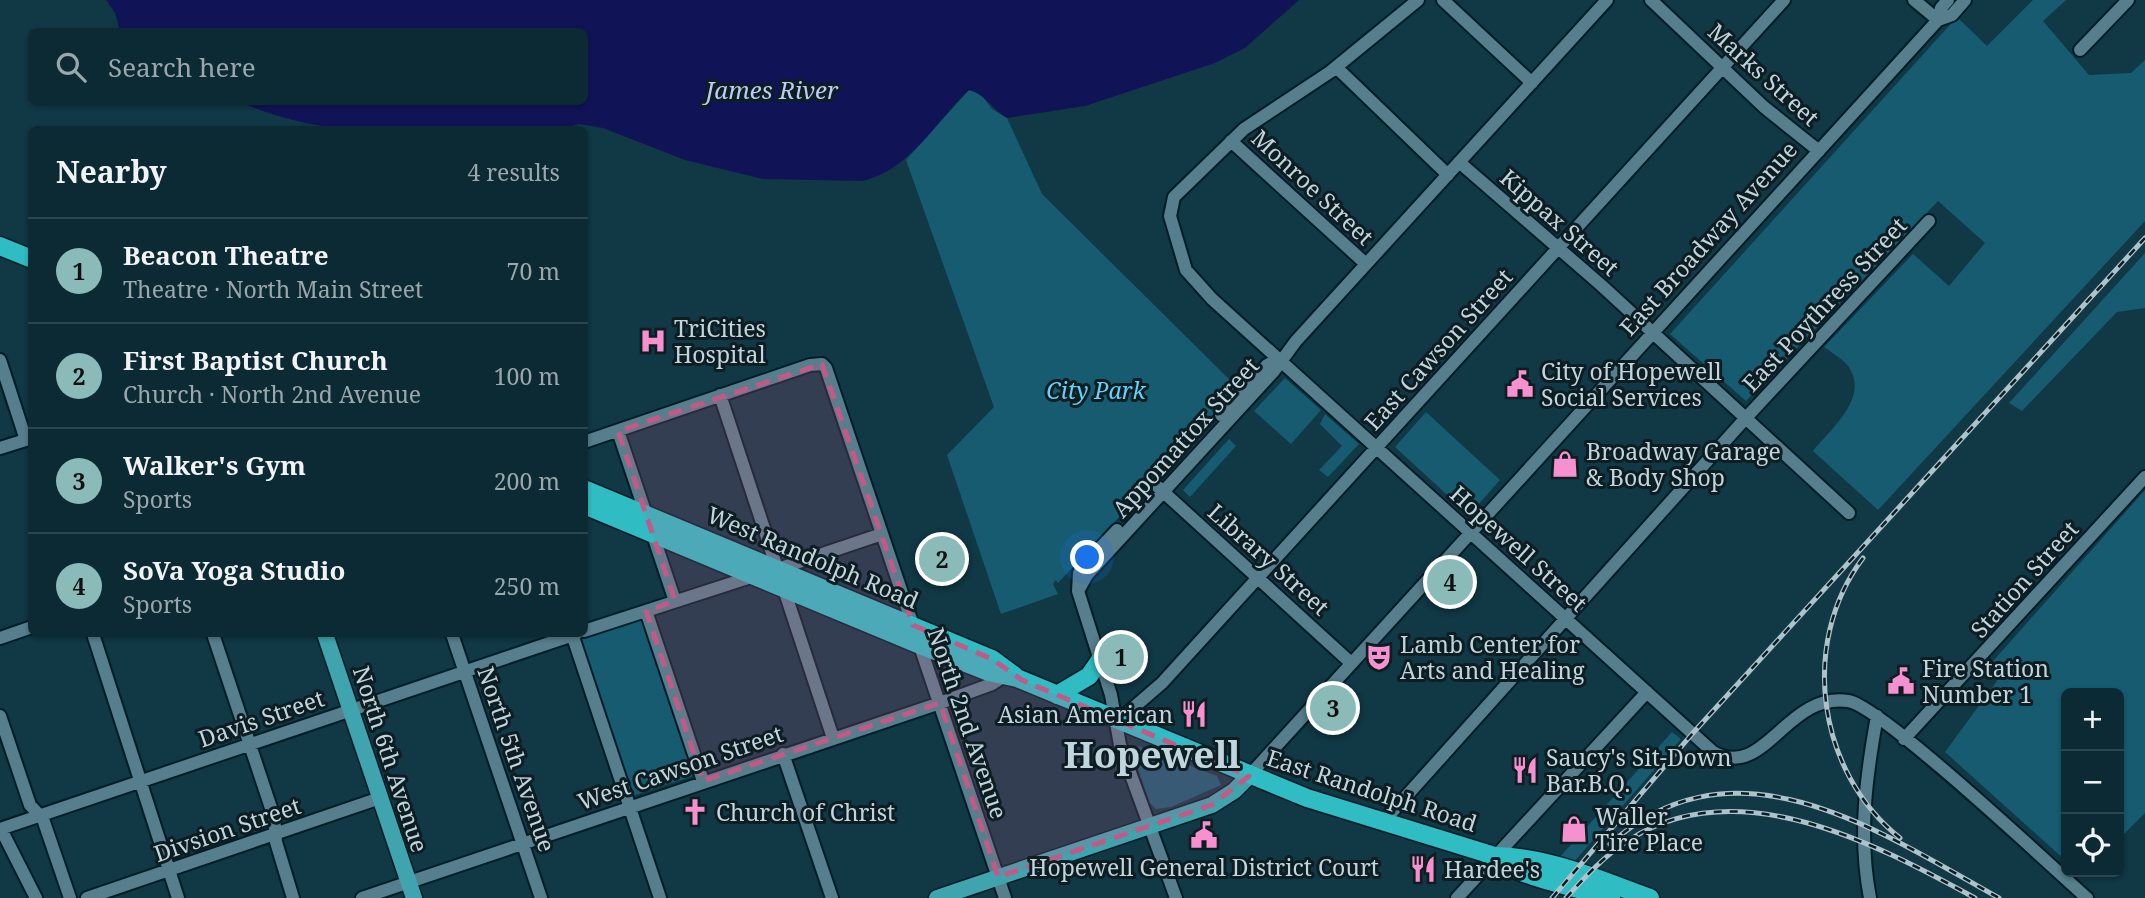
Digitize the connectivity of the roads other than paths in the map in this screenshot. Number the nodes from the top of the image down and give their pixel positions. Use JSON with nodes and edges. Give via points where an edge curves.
{"nodes":[{"id":1,"x":1418,"y":0,"type":"edge"},
{"id":2,"x":1443,"y":0,"type":"edge"},
{"id":3,"x":1607,"y":0,"type":"edge"},
{"id":4,"x":1651,"y":0,"type":"edge"},
{"id":5,"x":1784,"y":0,"type":"edge"},
{"id":6,"x":1914,"y":0,"type":"edge"},
{"id":7,"x":1948,"y":0,"type":"edge"},
{"id":8,"x":1965,"y":0,"type":"edge"},
{"id":9,"x":2128,"y":0,"type":"edge"},
{"id":10,"x":1938,"y":20,"type":"junction"},
{"id":11,"x":2080,"y":50,"type":"dead end"},
{"id":12,"x":1336,"y":67,"type":"junction"},
{"id":13,"x":1725,"y":67,"type":"junction"},
{"id":14,"x":1532,"y":83,"type":"junction"},
{"id":15,"x":1231,"y":141,"type":"junction"},
{"id":16,"x":1819,"y":151,"type":"junction"},
{"id":17,"x":1459,"y":162,"type":"junction"},
{"id":18,"x":1448,"y":174,"type":"junction"},
{"id":19,"x":1929,"y":221,"type":"dead end"},
{"id":20,"x":0,"y":246,"type":"edge"},
{"id":21,"x":1559,"y":248,"type":"junction"},
{"id":22,"x":28,"y":257,"type":"edge"},
{"id":23,"x":0,"y":258,"type":"edge"},
{"id":24,"x":1366,"y":264,"type":"junction"},
{"id":25,"x":28,"y":269,"type":"edge"},
{"id":26,"x":1652,"y":334,"type":"junction"},
{"id":27,"x":1281,"y":358,"type":"junction"},
{"id":28,"x":0,"y":360,"type":"edge"},
{"id":29,"x":720,"y":395,"type":"junction"},
{"id":30,"x":1744,"y":420,"type":"junction"},
{"id":31,"x":618,"y":431,"type":"junction"},
{"id":32,"x":28,"y":436,"type":"edge"},
{"id":33,"x":28,"y":439,"type":"edge"},
{"id":34,"x":588,"y":441,"type":"edge"},
{"id":35,"x":1377,"y":447,"type":"junction"},
{"id":36,"x":0,"y":448,"type":"edge"},
{"id":37,"x":2145,"y":477,"type":"edge"},
{"id":38,"x":1160,"y":489,"type":"junction"},
{"id":39,"x":588,"y":491,"type":"edge"},
{"id":40,"x":588,"y":507,"type":"edge"},
{"id":41,"x":1849,"y":513,"type":"dead end"},
{"id":42,"x":645,"y":514,"type":"junction"},
{"id":43,"x":651,"y":533,"type":"junction"},
{"id":44,"x":1471,"y":533,"type":"junction"},
{"id":45,"x":882,"y":534,"type":"junction"},
{"id":46,"x":777,"y":569,"type":"junction"},
{"id":47,"x":754,"y":576,"type":"junction"},
{"id":48,"x":1258,"y":577,"type":"junction"},
{"id":49,"x":784,"y":588,"type":"junction"},
{"id":50,"x":675,"y":601,"type":"junction"},
{"id":51,"x":646,"y":611,"type":"junction"},
{"id":52,"x":1565,"y":618,"type":"junction"},
{"id":53,"x":913,"y":625,"type":"junction"},
{"id":54,"x":28,"y":628,"type":"edge"},
{"id":55,"x":588,"y":629,"type":"edge"},
{"id":56,"x":94,"y":637,"type":"edge"},
{"id":57,"x":214,"y":637,"type":"edge"},
{"id":58,"x":327,"y":637,"type":"edge"},
{"id":59,"x":453,"y":637,"type":"edge"},
{"id":60,"x":564,"y":637,"type":"edge"},
{"id":61,"x":577,"y":637,"type":"edge"},
{"id":62,"x":0,"y":638,"type":"edge"},
{"id":63,"x":920,"y":645,"type":"junction"},
{"id":64,"x":1100,"y":660,"type":"junction"},
{"id":65,"x":1351,"y":663,"type":"junction"},
{"id":66,"x":465,"y":670,"type":"junction"},
{"id":67,"x":1011,"y":676,"type":"junction"},
{"id":68,"x":1647,"y":692,"type":"junction"},
{"id":69,"x":1057,"y":695,"type":"junction"},
{"id":70,"x":940,"y":703,"type":"junction"},
{"id":71,"x":351,"y":709,"type":"junction"},
{"id":72,"x":0,"y":716,"type":"edge"},
{"id":73,"x":1877,"y":716,"type":"junction"},
{"id":74,"x":1118,"y":721,"type":"junction"},
{"id":75,"x":833,"y":738,"type":"junction"},
{"id":76,"x":1904,"y":739,"type":"junction"},
{"id":77,"x":250,"y":743,"type":"junction"},
{"id":78,"x":783,"y":754,"type":"junction"},
{"id":79,"x":1249,"y":776,"type":"junction"},
{"id":80,"x":141,"y":781,"type":"junction"},
{"id":81,"x":703,"y":781,"type":"junction"},
{"id":82,"x":380,"y":798,"type":"junction"},
{"id":83,"x":629,"y":806,"type":"junction"},
{"id":84,"x":41,"y":815,"type":"junction"},
{"id":85,"x":1384,"y":821,"type":"junction"},
{"id":86,"x":1149,"y":825,"type":"junction"},
{"id":87,"x":1,"y":829,"type":"edge"},
{"id":88,"x":275,"y":834,"type":"junction"},
{"id":89,"x":523,"y":842,"type":"junction"},
{"id":90,"x":1495,"y":856,"type":"junction"},
{"id":91,"x":169,"y":871,"type":"junction"},
{"id":92,"x":998,"y":877,"type":"junction"},
{"id":93,"x":408,"y":882,"type":"junction"},
{"id":94,"x":36,"y":898,"type":"edge"},
{"id":95,"x":70,"y":898,"type":"edge"},
{"id":96,"x":87,"y":898,"type":"edge"},
{"id":97,"x":178,"y":898,"type":"edge"},
{"id":98,"x":293,"y":898,"type":"edge"},
{"id":99,"x":362,"y":898,"type":"edge"},
{"id":100,"x":414,"y":898,"type":"edge"},
{"id":101,"x":541,"y":898,"type":"edge"},
{"id":102,"x":660,"y":898,"type":"edge"},
{"id":103,"x":832,"y":898,"type":"edge"},
{"id":104,"x":937,"y":898,"type":"edge"},
{"id":105,"x":1005,"y":898,"type":"edge"},
{"id":106,"x":1176,"y":898,"type":"edge"},
{"id":107,"x":1457,"y":898,"type":"edge"},
{"id":108,"x":1611,"y":898,"type":"edge"},
{"id":109,"x":1650,"y":898,"type":"edge"},
{"id":110,"x":1870,"y":898,"type":"edge"},
{"id":111,"x":2087,"y":898,"type":"edge"}],
"edges":[{"from":1,"to":12,"type":"street","name":"Hopewell Street"},
{"from":2,"to":14,"type":"street"},
{"from":3,"to":14,"type":"street","name":"Appomattox Street"},
{"from":4,"to":13,"type":"street","name":"Marks Street"},
{"from":5,"to":13,"type":"street","name":"East Cawson Street"},
{"from":6,"to":10,"type":"street"},
{"from":7,"to":10,"type":"street","name":"East Broadway Avenue"},
{"from":8,"to":10,"type":"street","name":"East Broadway Avenue","via":[[1952,15]]},
{"from":9,"to":11,"type":"street"},
{"from":10,"to":16,"type":"street","name":"East Broadway Avenue"},
{"from":12,"to":15,"type":"street","name":"Hopewell Street"},
{"from":12,"to":18,"type":"street"},
{"from":13,"to":16,"type":"street","name":"Marks Street","via":[[1763,107]]},
{"from":13,"to":21,"type":"street","name":"East Cawson Street"},
{"from":14,"to":17,"type":"street","name":"Appomattox Street"},
{"from":15,"to":24,"type":"street","name":"Monroe Street"},
{"from":15,"to":27,"type":"street","name":"Hopewell Street","via":[[1174,197],[1170,216],[1186,270]]},
{"from":16,"to":26,"type":"street","name":"East Broadway Avenue"},
{"from":17,"to":18,"type":"street","name":"Appomattox Street"},
{"from":17,"to":21,"type":"street","name":"Kippax Street"},
{"from":18,"to":24,"type":"street","name":"Appomattox Street"},
{"from":19,"to":30,"type":"street","name":"East Poythress Street"},
{"from":20,"to":22,"type":"highway"},
{"from":21,"to":26,"type":"street","name":"Kippax Street"},
{"from":21,"to":35,"type":"street","name":"East Cawson Street"},
{"from":23,"to":25,"type":"highway"},
{"from":24,"to":27,"type":"street","name":"Appomattox Street"},
{"from":26,"to":30,"type":"street","name":"Kippax Street"},
{"from":26,"to":44,"type":"street","name":"East Broadway Avenue"},
{"from":27,"to":35,"type":"street","name":"Hopewell Street"},
{"from":27,"to":38,"type":"street","name":"Appomattox Street","via":[[1274,371]]},
{"from":28,"to":32,"type":"street"},
{"from":29,"to":31,"type":"street"},
{"from":29,"to":45,"type":"street","name":"North 2nd Avenue","via":[[822,364]]},
{"from":29,"to":46,"type":"street"},
{"from":30,"to":41,"type":"street","name":"Kippax Street"},
{"from":30,"to":52,"type":"street","name":"East Poythress Street"},
{"from":31,"to":34,"type":"street"},
{"from":31,"to":42,"type":"street"},
{"from":33,"to":36,"type":"street"},
{"from":35,"to":44,"type":"street","name":"Hopewell Street"},
{"from":35,"to":48,"type":"street","name":"East Cawson Street"},
{"from":37,"to":76,"type":"street","name":"Station Street"},
{"from":38,"to":48,"type":"street","name":"Library Street"},
{"from":38,"to":64,"type":"street","name":"Appomattox Street","via":[[1079,573],[1078,591]]},
{"from":39,"to":42,"type":"highway","name":"West Randolph Road"},
{"from":40,"to":43,"type":"highway","name":"West Randolph Road"},
{"from":42,"to":43,"type":"street"},
{"from":42,"to":46,"type":"highway","name":"West Randolph Road"},
{"from":43,"to":47,"type":"highway","name":"West Randolph Road"},
{"from":43,"to":50,"type":"street"},
{"from":44,"to":52,"type":"street","name":"Hopewell Street"},
{"from":44,"to":65,"type":"street","name":"East Broadway Avenue"},
{"from":45,"to":46,"type":"street","name":"Davis Street"},
{"from":45,"to":53,"type":"street","name":"North 2nd Avenue"},
{"from":46,"to":47,"type":"street","name":"Davis Street"},
{"from":46,"to":49,"type":"street"},
{"from":46,"to":53,"type":"highway","name":"West Randolph Road"},
{"from":47,"to":49,"type":"highway","name":"West Randolph Road"},
{"from":47,"to":50,"type":"street","name":"Davis Street"},
{"from":48,"to":65,"type":"street","name":"Library Street"},
{"from":48,"to":74,"type":"street","name":"East Cawson Street","via":[[1162,683]]},
{"from":49,"to":63,"type":"highway","name":"West Randolph Road"},
{"from":49,"to":75,"type":"street"},
{"from":50,"to":51,"type":"street","name":"Davis Street"},
{"from":51,"to":55,"type":"street","name":"Davis Street"},
{"from":51,"to":81,"type":"street"},
{"from":52,"to":68,"type":"street","name":"Hopewell Street"},
{"from":52,"to":85,"type":"street","name":"East Poythress Street"},
{"from":53,"to":63,"type":"street","name":"North 2nd Avenue"},
{"from":53,"to":67,"type":"highway","name":"West Randolph Road","via":[[992,659]]},
{"from":54,"to":62,"type":"street"},
{"from":56,"to":80,"type":"street"},
{"from":57,"to":77,"type":"street"},
{"from":58,"to":71,"type":"main road","name":"North 6th Avenue"},
{"from":59,"to":66,"type":"street","name":"North 5th Avenue"},
{"from":60,"to":66,"type":"street","name":"Davis Street"},
{"from":61,"to":83,"type":"street"},
{"from":63,"to":67,"type":"highway","name":"West Randolph Road"},
{"from":63,"to":70,"type":"street","name":"North 2nd Avenue"},
{"from":64,"to":69,"type":"highway","via":[[1089,676]]},
{"from":64,"to":74,"type":"street"},
{"from":65,"to":79,"type":"street","name":"East Broadway Avenue"},
{"from":66,"to":71,"type":"street","name":"Davis Street"},
{"from":66,"to":89,"type":"street","name":"North 5th Avenue"},
{"from":67,"to":69,"type":"highway","name":"West Randolph Road"},
{"from":67,"to":70,"type":"street","name":"West Cawson Street"},
{"from":68,"to":73,"type":"street","name":"Hopewell Street","via":[[1713,752],[1732,759],[1751,755],[1812,706],[1848,701]]},
{"from":68,"to":90,"type":"street"},
{"from":69,"to":74,"type":"highway","name":"West Randolph Road"},
{"from":70,"to":75,"type":"street","name":"West Cawson Street"},
{"from":70,"to":92,"type":"street","name":"North 2nd Avenue"},
{"from":71,"to":77,"type":"street","name":"Davis Street"},
{"from":71,"to":82,"type":"main road","name":"North 6th Avenue"},
{"from":72,"to":84,"type":"street","via":[[30,805]]},
{"from":73,"to":76,"type":"street","name":"Hopewell Street"},
{"from":73,"to":110,"type":"street","via":[[1862,847]]},
{"from":74,"to":79,"type":"highway","name":"East Randolph Road"},
{"from":74,"to":86,"type":"street","via":[[1120,745]]},
{"from":75,"to":78,"type":"street","name":"West Cawson Street"},
{"from":76,"to":111,"type":"street","name":"Hopewell Street"},
{"from":77,"to":80,"type":"street","name":"Davis Street"},
{"from":77,"to":88,"type":"street","via":[[274,817]]},
{"from":78,"to":81,"type":"street","name":"West Cawson Street"},
{"from":78,"to":103,"type":"street"},
{"from":79,"to":85,"type":"highway","name":"East Randolph Road"},
{"from":79,"to":86,"type":"main road","name":"East Broadway Avenue","via":[[1212,805]]},
{"from":80,"to":84,"type":"street","name":"Davis Street"},
{"from":80,"to":91,"type":"street"},
{"from":81,"to":83,"type":"street","name":"West Cawson Street"},
{"from":82,"to":88,"type":"street","name":"Divsion Street"},
{"from":82,"to":93,"type":"main road","name":"North 6th Avenue"},
{"from":83,"to":89,"type":"street","name":"West Cawson Street"},
{"from":83,"to":102,"type":"street"},
{"from":84,"to":87,"type":"street","name":"Davis Street"},
{"from":84,"to":95,"type":"street"},
{"from":85,"to":90,"type":"highway","name":"East Randolph Road"},
{"from":86,"to":92,"type":"main road","name":"East Broadway Avenue"},
{"from":86,"to":106,"type":"street"},
{"from":87,"to":94,"type":"street"},
{"from":88,"to":91,"type":"street","name":"Divsion Street"},
{"from":88,"to":98,"type":"street"},
{"from":89,"to":93,"type":"street","name":"West Cawson Street"},
{"from":89,"to":101,"type":"street","name":"North 5th Avenue"},
{"from":90,"to":107,"type":"street"},
{"from":90,"to":108,"type":"highway","name":"East Randolph Road","via":[[1501,864]]},
{"from":90,"to":109,"type":"highway","name":"East Randolph Road","via":[[1568,869]]},
{"from":91,"to":96,"type":"street","name":"Divsion Street"},
{"from":91,"to":97,"type":"street"},
{"from":92,"to":104,"type":"main road","name":"East Broadway Avenue"},
{"from":92,"to":105,"type":"street","name":"North 2nd Avenue"},
{"from":93,"to":99,"type":"street","name":"West Cawson Street"},
{"from":93,"to":100,"type":"main road","name":"North 6th Avenue"}]}
